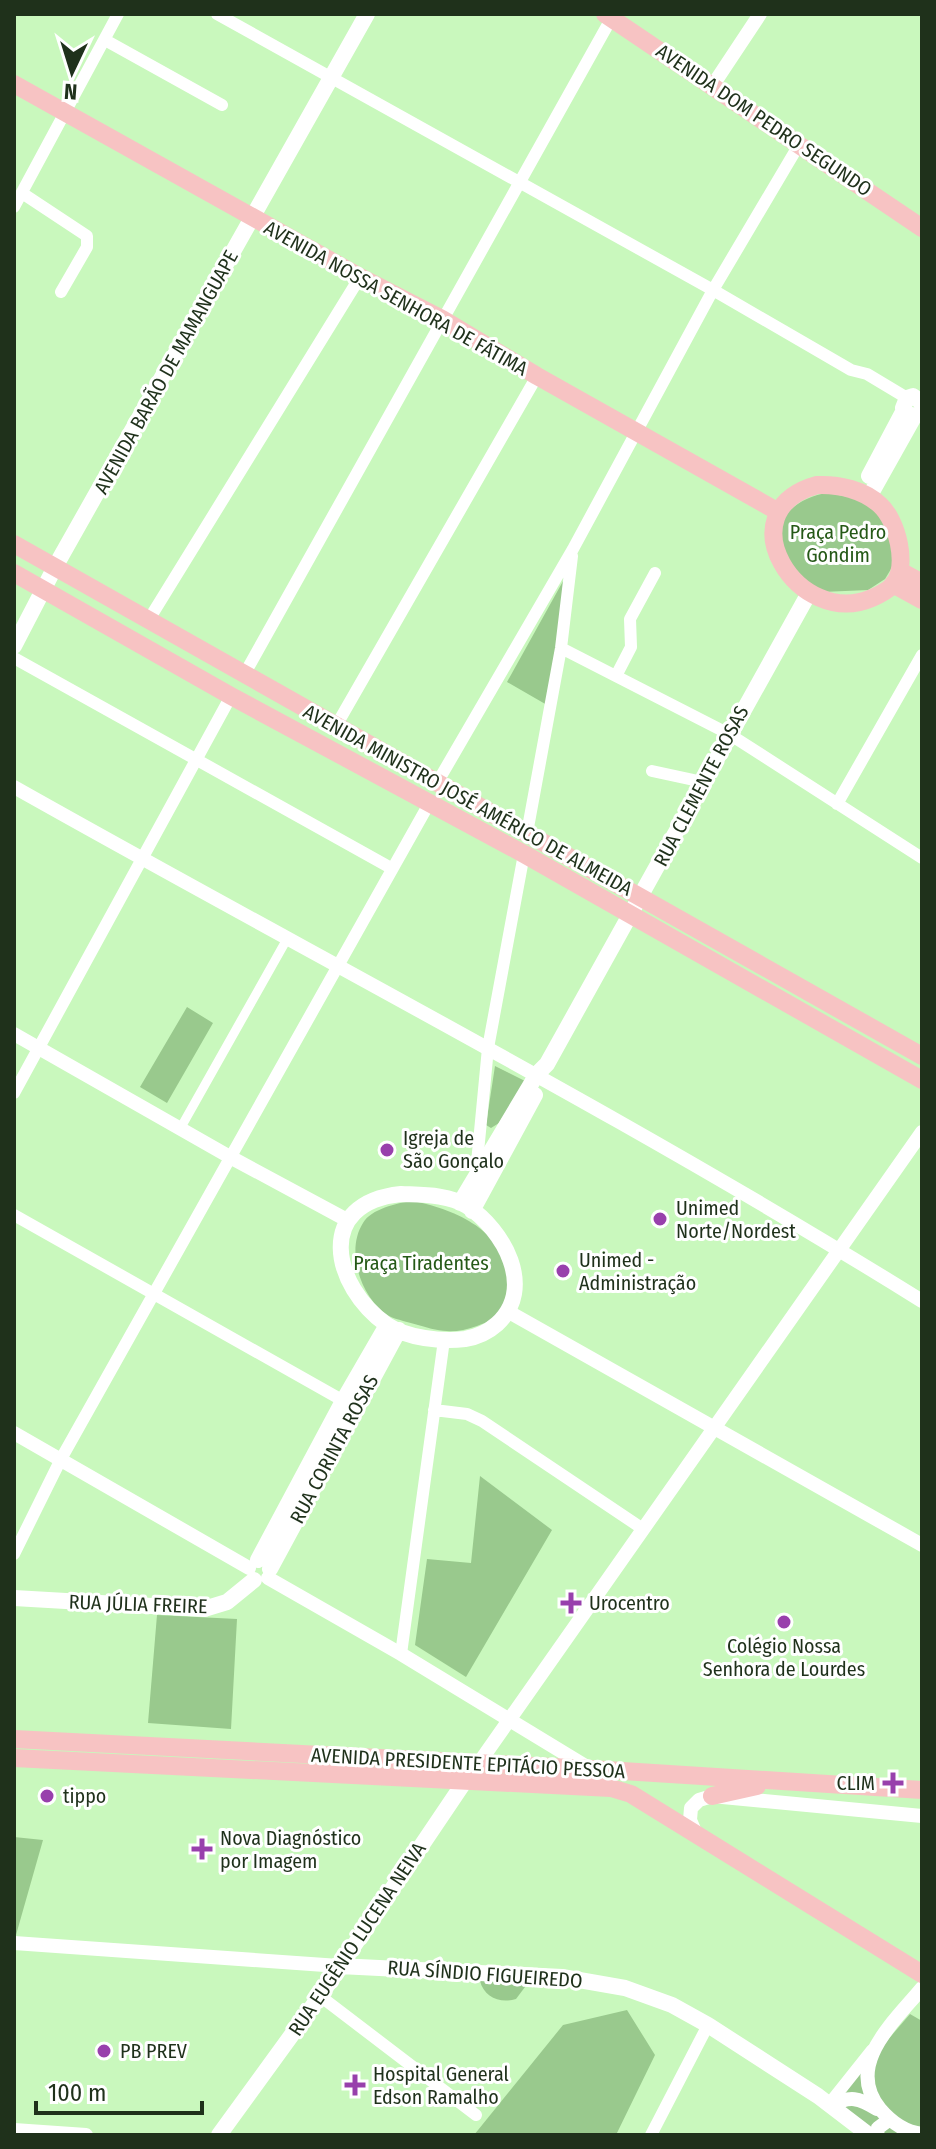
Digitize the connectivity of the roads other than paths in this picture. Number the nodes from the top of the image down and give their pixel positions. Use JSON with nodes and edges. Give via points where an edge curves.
{"nodes":[{"id":1,"x":118,"y":14,"type":"edge"},
{"id":2,"x":217,"y":14,"type":"edge"},
{"id":3,"x":367,"y":14,"type":"edge"},
{"id":4,"x":760,"y":14,"type":"edge"},
{"id":5,"x":608,"y":16,"type":"edge"},
{"id":6,"x":105,"y":40,"type":"junction"},
{"id":7,"x":330,"y":79,"type":"junction"},
{"id":8,"x":14,"y":84,"type":"edge"},
{"id":9,"x":713,"y":85,"type":"junction"},
{"id":10,"x":222,"y":105,"type":"dead end"},
{"id":11,"x":65,"y":114,"type":"junction"},
{"id":12,"x":800,"y":143,"type":"junction"},
{"id":13,"x":518,"y":183,"type":"junction"},
{"id":14,"x":22,"y":193,"type":"junction"},
{"id":15,"x":14,"y":207,"type":"edge"},
{"id":16,"x":252,"y":218,"type":"junction"},
{"id":17,"x":922,"y":228,"type":"edge"},
{"id":18,"x":360,"y":277,"type":"junction"},
{"id":19,"x":713,"y":290,"type":"junction"},
{"id":20,"x":61,"y":292,"type":"dead end"},
{"id":21,"x":442,"y":319,"type":"junction"},
{"id":22,"x":537,"y":376,"type":"junction"},
{"id":23,"x":922,"y":380,"type":"edge"},
{"id":24,"x":914,"y":406,"type":"edge"},
{"id":25,"x":636,"y":431,"type":"junction"},
{"id":26,"x":864,"y":495,"type":"junction"},
{"id":27,"x":777,"y":511,"type":"junction"},
{"id":28,"x":14,"y":544,"type":"edge"},
{"id":29,"x":573,"y":549,"type":"junction"},
{"id":30,"x":55,"y":567,"type":"junction"},
{"id":31,"x":14,"y":573,"type":"edge"},
{"id":32,"x":655,"y":573,"type":"dead end"},
{"id":33,"x":896,"y":578,"type":"junction"},
{"id":34,"x":922,"y":583,"type":"edge"},
{"id":35,"x":44,"y":590,"type":"junction"},
{"id":36,"x":809,"y":593,"type":"junction"},
{"id":37,"x":922,"y":600,"type":"edge"},
{"id":38,"x":148,"y":621,"type":"junction"},
{"id":39,"x":14,"y":646,"type":"edge"},
{"id":40,"x":561,"y":648,"type":"junction"},
{"id":41,"x":922,"y":655,"type":"edge"},
{"id":42,"x":14,"y":658,"type":"edge"},
{"id":43,"x":244,"y":675,"type":"junction"},
{"id":44,"x":616,"y":676,"type":"junction"},
{"id":45,"x":231,"y":696,"type":"junction"},
{"id":46,"x":336,"y":726,"type":"junction"},
{"id":47,"x":729,"y":734,"type":"junction"},
{"id":48,"x":197,"y":762,"type":"junction"},
{"id":49,"x":652,"y":771,"type":"dead end"},
{"id":50,"x":703,"y":782,"type":"junction"},
{"id":51,"x":437,"y":783,"type":"junction"},
{"id":52,"x":14,"y":787,"type":"edge"},
{"id":53,"x":430,"y":802,"type":"junction"},
{"id":54,"x":837,"y":804,"type":"junction"},
{"id":55,"x":527,"y":833,"type":"junction"},
{"id":56,"x":524,"y":854,"type":"junction"},
{"id":57,"x":922,"y":858,"type":"edge"},
{"id":58,"x":143,"y":860,"type":"junction"},
{"id":59,"x":391,"y":868,"type":"junction"},
{"id":60,"x":642,"y":896,"type":"junction"},
{"id":61,"x":630,"y":917,"type":"junction"},
{"id":62,"x":287,"y":939,"type":"junction"},
{"id":63,"x":338,"y":967,"type":"junction"},
{"id":64,"x":14,"y":1034,"type":"edge"},
{"id":65,"x":39,"y":1048,"type":"junction"},
{"id":66,"x":488,"y":1048,"type":"junction"},
{"id":67,"x":922,"y":1056,"type":"edge"},
{"id":68,"x":543,"y":1072,"type":"junction"},
{"id":69,"x":922,"y":1080,"type":"edge"},
{"id":70,"x":14,"y":1093,"type":"edge"},
{"id":71,"x":180,"y":1129,"type":"junction"},
{"id":72,"x":922,"y":1132,"type":"edge"},
{"id":73,"x":230,"y":1157,"type":"junction"},
{"id":74,"x":476,"y":1173,"type":"junction"},
{"id":75,"x":466,"y":1207,"type":"junction"},
{"id":76,"x":14,"y":1215,"type":"edge"},
{"id":77,"x":347,"y":1220,"type":"junction"},
{"id":78,"x":840,"y":1250,"type":"junction"},
{"id":79,"x":153,"y":1295,"type":"junction"},
{"id":80,"x":922,"y":1301,"type":"edge"},
{"id":81,"x":509,"y":1312,"type":"junction"},
{"id":82,"x":393,"y":1328,"type":"junction"},
{"id":83,"x":444,"y":1340,"type":"junction"},
{"id":84,"x":349,"y":1404,"type":"junction"},
{"id":85,"x":434,"y":1410,"type":"junction"},
{"id":86,"x":714,"y":1428,"type":"junction"},
{"id":87,"x":14,"y":1433,"type":"edge"},
{"id":88,"x":61,"y":1459,"type":"junction"},
{"id":89,"x":643,"y":1529,"type":"junction"},
{"id":90,"x":922,"y":1545,"type":"edge"},
{"id":91,"x":16,"y":1546,"type":"edge"},
{"id":92,"x":260,"y":1571,"type":"junction"},
{"id":93,"x":14,"y":1598,"type":"edge"},
{"id":94,"x":401,"y":1654,"type":"junction"},
{"id":95,"x":508,"y":1720,"type":"junction"},
{"id":96,"x":14,"y":1739,"type":"edge"},
{"id":97,"x":14,"y":1758,"type":"edge"},
{"id":98,"x":478,"y":1763,"type":"junction"},
{"id":99,"x":591,"y":1769,"type":"junction"},
{"id":100,"x":465,"y":1781,"type":"junction"},
{"id":101,"x":779,"y":1781,"type":"junction"},
{"id":102,"x":922,"y":1790,"type":"edge"},
{"id":103,"x":712,"y":1796,"type":"junction"},
{"id":104,"x":922,"y":1816,"type":"edge"},
{"id":105,"x":696,"y":1834,"type":"junction"},
{"id":106,"x":14,"y":1943,"type":"edge"},
{"id":107,"x":339,"y":1966,"type":"junction"},
{"id":108,"x":922,"y":1974,"type":"edge"},
{"id":109,"x":922,"y":1988,"type":"edge"},
{"id":110,"x":320,"y":1996,"type":"junction"},
{"id":111,"x":708,"y":2025,"type":"junction"},
{"id":112,"x":873,"y":2050,"type":"junction"},
{"id":113,"x":830,"y":2105,"type":"junction"},
{"id":114,"x":476,"y":2115,"type":"dead end"},
{"id":115,"x":893,"y":2123,"type":"edge"},
{"id":116,"x":14,"y":2130,"type":"edge"},
{"id":117,"x":922,"y":2134,"type":"edge"},
{"id":118,"x":86,"y":2135,"type":"edge"},
{"id":119,"x":219,"y":2135,"type":"edge"},
{"id":120,"x":651,"y":2135,"type":"edge"},
{"id":121,"x":869,"y":2135,"type":"edge"},
{"id":122,"x":877,"y":2135,"type":"edge"}],
"edges":[{"from":1,"to":6,"type":"street"},
{"from":2,"to":7,"type":"street"},
{"from":3,"to":7,"type":"main road","name":"AVENIDA BARÃO DE MAMANGUAPE"},
{"from":4,"to":9,"type":"street"},
{"from":5,"to":9,"type":"main road","name":"AVENIDA DOM PEDRO SEGUNDO"},
{"from":5,"to":13,"type":"street"},
{"from":6,"to":10,"type":"street"},
{"from":6,"to":11,"type":"street"},
{"from":7,"to":13,"type":"street"},
{"from":7,"to":16,"type":"main road","name":"AVENIDA BARÃO DE MAMANGUAPE"},
{"from":8,"to":11,"type":"main road","name":"AVENIDA NOSSA SENHORA DE FÁTIMA"},
{"from":9,"to":12,"type":"main road","name":"AVENIDA DOM PEDRO SEGUNDO"},
{"from":11,"to":14,"type":"street"},
{"from":11,"to":16,"type":"main road","name":"AVENIDA NOSSA SENHORA DE FÁTIMA"},
{"from":12,"to":17,"type":"main road","name":"AVENIDA DOM PEDRO SEGUNDO"},
{"from":12,"to":19,"type":"street"},
{"from":13,"to":19,"type":"street"},
{"from":13,"to":21,"type":"street"},
{"from":14,"to":15,"type":"street"},
{"from":14,"to":20,"type":"street","via":[[87,236],[87,247]]},
{"from":16,"to":18,"type":"main road","name":"AVENIDA NOSSA SENHORA DE FÁTIMA"},
{"from":16,"to":30,"type":"main road","name":"AVENIDA BARÃO DE MAMANGUAPE"},
{"from":18,"to":21,"type":"main road","name":"AVENIDA NOSSA SENHORA DE FÁTIMA"},
{"from":18,"to":38,"type":"street"},
{"from":19,"to":24,"type":"street","via":[[851,370],[867,374]]},
{"from":19,"to":25,"type":"street"},
{"from":21,"to":22,"type":"main road","name":"AVENIDA NOSSA SENHORA DE FÁTIMA"},
{"from":21,"to":43,"type":"street"},
{"from":22,"to":25,"type":"main road","name":"AVENIDA NOSSA SENHORA DE FÁTIMA"},
{"from":22,"to":46,"type":"street"},
{"from":23,"to":24,"type":"main road"},
{"from":24,"to":26,"type":"main road"},
{"from":25,"to":27,"type":"main road","name":"AVENIDA NOSSA SENHORA DE FÁTIMA"},
{"from":25,"to":29,"type":"street"},
{"from":26,"to":27,"type":"main road","via":[[817,485],[795,494]]},
{"from":26,"to":33,"type":"main road","via":[[881,506],[895,527],[900,549]]},
{"from":27,"to":36,"type":"main road","via":[[778,556]]},
{"from":28,"to":30,"type":"main road","name":"AVENIDA MINISTRO JOSÉ AMÉRICO DE ALMEIDA"},
{"from":29,"to":40,"type":"street"},
{"from":29,"to":51,"type":"street"},
{"from":30,"to":35,"type":"main road","name":"AVENIDA BARÃO DE MAMANGUAPE"},
{"from":30,"to":38,"type":"main road","name":"AVENIDA MINISTRO JOSÉ AMÉRICO DE ALMEIDA"},
{"from":31,"to":35,"type":"main road","name":"AVENIDA MINISTRO JOSÉ AMÉRICO DE ALMEIDA"},
{"from":32,"to":44,"type":"street","via":[[630,619],[631,647]]},
{"from":33,"to":34,"type":"main road"},
{"from":33,"to":36,"type":"main road","via":[[873,598],[851,603]]},
{"from":33,"to":37,"type":"main road"},
{"from":35,"to":39,"type":"main road","name":"AVENIDA BARÃO DE MAMANGUAPE"},
{"from":35,"to":45,"type":"main road","name":"AVENIDA MINISTRO JOSÉ AMÉRICO DE ALMEIDA"},
{"from":36,"to":47,"type":"main road","name":"RUA CLEMENTE ROSAS"},
{"from":38,"to":43,"type":"main road","name":"AVENIDA MINISTRO JOSÉ AMÉRICO DE ALMEIDA"},
{"from":40,"to":44,"type":"street"},
{"from":40,"to":55,"type":"street"},
{"from":41,"to":54,"type":"street"},
{"from":42,"to":48,"type":"street"},
{"from":43,"to":46,"type":"main road","name":"AVENIDA MINISTRO JOSÉ AMÉRICO DE ALMEIDA"},
{"from":44,"to":47,"type":"street"},
{"from":45,"to":48,"type":"street"},
{"from":45,"to":53,"type":"main road","name":"AVENIDA MINISTRO JOSÉ AMÉRICO DE ALMEIDA"},
{"from":46,"to":51,"type":"main road","name":"AVENIDA MINISTRO JOSÉ AMÉRICO DE ALMEIDA"},
{"from":47,"to":50,"type":"main road","name":"RUA CLEMENTE ROSAS"},
{"from":47,"to":54,"type":"street"},
{"from":48,"to":58,"type":"street"},
{"from":48,"to":59,"type":"street"},
{"from":49,"to":50,"type":"street"},
{"from":50,"to":60,"type":"main road","name":"RUA CLEMENTE ROSAS"},
{"from":51,"to":55,"type":"main road","name":"AVENIDA MINISTRO JOSÉ AMÉRICO DE ALMEIDA"},
{"from":52,"to":58,"type":"street"},
{"from":53,"to":56,"type":"main road","name":"AVENIDA MINISTRO JOSÉ AMÉRICO DE ALMEIDA"},
{"from":53,"to":59,"type":"street"},
{"from":54,"to":57,"type":"street"},
{"from":55,"to":60,"type":"main road","name":"AVENIDA MINISTRO JOSÉ AMÉRICO DE ALMEIDA"},
{"from":56,"to":61,"type":"main road","name":"AVENIDA MINISTRO JOSÉ AMÉRICO DE ALMEIDA"},
{"from":56,"to":66,"type":"street","name":"RUA CLEMENTE ROSAS"},
{"from":58,"to":62,"type":"street"},
{"from":58,"to":65,"type":"street"},
{"from":59,"to":63,"type":"street"},
{"from":60,"to":61,"type":"main road","name":"RUA CLEMENTE ROSAS"},
{"from":60,"to":67,"type":"main road","name":"AVENIDA MINISTRO JOSÉ AMÉRICO DE ALMEIDA"},
{"from":61,"to":68,"type":"main road","name":"RUA CLEMENTE ROSAS"},
{"from":61,"to":69,"type":"main road","name":"AVENIDA MINISTRO JOSÉ AMÉRICO DE ALMEIDA"},
{"from":62,"to":63,"type":"street"},
{"from":62,"to":71,"type":"street"},
{"from":63,"to":66,"type":"street"},
{"from":63,"to":73,"type":"street"},
{"from":64,"to":65,"type":"street"},
{"from":65,"to":70,"type":"street"},
{"from":65,"to":71,"type":"street"},
{"from":66,"to":68,"type":"street"},
{"from":66,"to":74,"type":"street","name":"RUA CLEMENTE ROSAS"},
{"from":68,"to":74,"type":"main road","name":"RUA CLEMENTE ROSAS"},
{"from":68,"to":75,"type":"main road","name":"RUA CLEMENTE ROSAS"},
{"from":68,"to":78,"type":"street"},
{"from":71,"to":73,"type":"street"},
{"from":72,"to":78,"type":"street"},
{"from":73,"to":77,"type":"street"},
{"from":73,"to":79,"type":"street"},
{"from":74,"to":75,"type":"main road","name":"RUA CLEMENTE ROSAS"},
{"from":75,"to":77,"type":"main road","via":[[431,1196],[386,1195],[371,1199]]},
{"from":75,"to":81,"type":"main road","via":[[494,1230],[510,1255],[515,1279]]},
{"from":76,"to":79,"type":"street"},
{"from":77,"to":82,"type":"main road","via":[[340,1246],[349,1282]]},
{"from":78,"to":80,"type":"street"},
{"from":78,"to":86,"type":"street"},
{"from":79,"to":84,"type":"street"},
{"from":79,"to":88,"type":"street"},
{"from":81,"to":83,"type":"main road","via":[[478,1337]]},
{"from":81,"to":86,"type":"street"},
{"from":82,"to":83,"type":"main road"},
{"from":82,"to":84,"type":"main road","name":"RUA CORINTA ROSAS"},
{"from":83,"to":85,"type":"street"},
{"from":84,"to":92,"type":"main road","name":"RUA CORINTA ROSAS"},
{"from":85,"to":89,"type":"street","via":[[482,1421]]},
{"from":85,"to":94,"type":"street"},
{"from":86,"to":89,"type":"street"},
{"from":86,"to":90,"type":"street"},
{"from":87,"to":88,"type":"street"},
{"from":88,"to":91,"type":"street"},
{"from":88,"to":92,"type":"street"},
{"from":89,"to":95,"type":"street"},
{"from":92,"to":93,"type":"main road","name":"RUA JÚLIA FREIRE","via":[[227,1602],[204,1609]]},
{"from":92,"to":94,"type":"street"},
{"from":94,"to":95,"type":"street"},
{"from":95,"to":98,"type":"street"},
{"from":95,"to":99,"type":"street"},
{"from":96,"to":98,"type":"main road","name":"AVENIDA PRESIDENTE EPITÁCIO PESSOA"},
{"from":97,"to":100,"type":"main road","name":"AVENIDA PRESIDENTE EPITÁCIO PESSOA"},
{"from":98,"to":99,"type":"main road","name":"AVENIDA PRESIDENTE EPITÁCIO PESSOA"},
{"from":98,"to":100,"type":"street"},
{"from":99,"to":101,"type":"main road","name":"AVENIDA PRESIDENTE EPITÁCIO PESSOA"},
{"from":100,"to":105,"type":"main road","name":"AVENIDA PRESIDENTE EPITÁCIO PESSOA","via":[[611,1788],[631,1794]]},
{"from":100,"to":107,"type":"main road","name":"RUA EUGÊNIO LUCENA NEIVA"},
{"from":101,"to":102,"type":"main road","name":"AVENIDA PRESIDENTE EPITÁCIO PESSOA"},
{"from":101,"to":103,"type":"main road"},
{"from":103,"to":104,"type":"street"},
{"from":103,"to":105,"type":"street","via":[[691,1808]]},
{"from":105,"to":108,"type":"main road"},
{"from":106,"to":107,"type":"street"},
{"from":107,"to":110,"type":"main road","name":"RUA EUGÊNIO LUCENA NEIVA"},
{"from":107,"to":111,"type":"main road","name":"RUA SÍNDIO FIGUEIREDO","via":[[562,1977],[670,1999]]},
{"from":109,"to":112,"type":"street"},
{"from":110,"to":114,"type":"street"},
{"from":110,"to":119,"type":"main road","name":"RUA EUGÊNIO LUCENA NEIVA"},
{"from":111,"to":113,"type":"main road","name":"RUA SÍNDIO FIGUEIREDO"},
{"from":111,"to":120,"type":"street"},
{"from":112,"to":113,"type":"street"},
{"from":112,"to":115,"type":"street","via":[[867,2086]]},
{"from":113,"to":115,"type":"street","via":[[853,2098]]},
{"from":113,"to":121,"type":"main road","name":"RUA SÍNDIO FIGUEIREDO"},
{"from":115,"to":117,"type":"street"},
{"from":115,"to":122,"type":"street","via":[[878,2128]]},
{"from":116,"to":118,"type":"street"}]}
